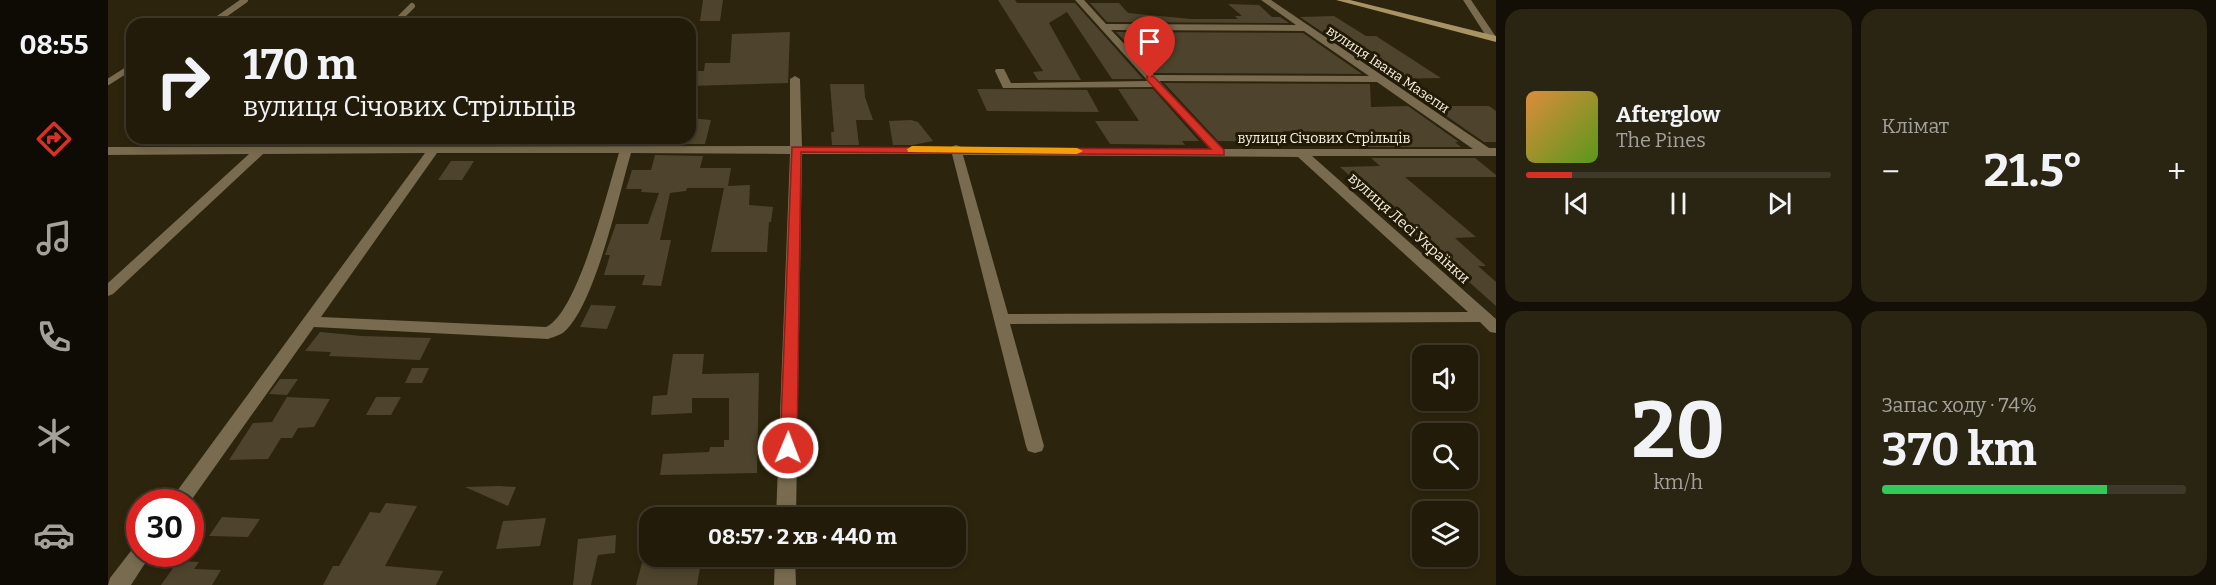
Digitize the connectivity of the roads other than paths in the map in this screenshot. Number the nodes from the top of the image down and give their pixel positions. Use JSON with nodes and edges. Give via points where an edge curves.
{"nodes":[{"id":1,"x":245,"y":0,"type":"edge"},
{"id":2,"x":1079,"y":0,"type":"edge"},
{"id":3,"x":1265,"y":0,"type":"edge"},
{"id":4,"x":1340,"y":0,"type":"edge"},
{"id":5,"x":1467,"y":0,"type":"edge"},
{"id":6,"x":1357,"y":2,"type":"edge"},
{"id":7,"x":412,"y":6,"type":"dead end"},
{"id":8,"x":220,"y":18,"type":"edge"},
{"id":9,"x":400,"y":18,"type":"edge"},
{"id":10,"x":1105,"y":27,"type":"junction"},
{"id":11,"x":1304,"y":28,"type":"junction"},
{"id":12,"x":1493,"y":38,"type":"edge"},
{"id":13,"x":126,"y":71,"type":"edge"},
{"id":14,"x":1000,"y":71,"type":"dead end"},
{"id":15,"x":795,"y":79,"type":"dead end"},
{"id":16,"x":1377,"y":79,"type":"junction"},
{"id":17,"x":1153,"y":81,"type":"junction"},
{"id":18,"x":108,"y":82,"type":"edge"},
{"id":19,"x":261,"y":149,"type":"junction"},
{"id":20,"x":434,"y":149,"type":"junction"},
{"id":21,"x":626,"y":149,"type":"junction"},
{"id":22,"x":796,"y":149,"type":"junction"},
{"id":23,"x":956,"y":149,"type":"junction"},
{"id":24,"x":108,"y":151,"type":"edge"},
{"id":25,"x":1220,"y":153,"type":"junction"},
{"id":26,"x":1301,"y":153,"type":"junction"},
{"id":27,"x":1493,"y":155,"type":"edge"},
{"id":28,"x":108,"y":291,"type":"edge"},
{"id":29,"x":1484,"y":317,"type":"junction"},
{"id":30,"x":1001,"y":318,"type":"junction"},
{"id":31,"x":311,"y":322,"type":"junction"},
{"id":32,"x":1496,"y":328,"type":"edge"},
{"id":33,"x":1035,"y":446,"type":"dead end"},
{"id":34,"x":188,"y":489,"type":"edge"},
{"id":35,"x":786,"y":507,"type":"edge"},
{"id":36,"x":131,"y":567,"type":"edge"},
{"id":37,"x":785,"y":567,"type":"edge"},
{"id":38,"x":118,"y":585,"type":"edge"},
{"id":39,"x":785,"y":585,"type":"edge"}],
"edges":[{"from":1,"to":8,"type":"lane"},
{"from":2,"to":10,"type":"street"},
{"from":3,"to":11,"type":"street","name":"вулиця Івана Мазепи"},
{"from":4,"to":6,"type":"main road"},
{"from":5,"to":12,"type":"street"},
{"from":6,"to":12,"type":"main road"},
{"from":7,"to":9,"type":"lane"},
{"from":10,"to":11,"type":"street"},
{"from":10,"to":17,"type":"street"},
{"from":11,"to":16,"type":"street","name":"вулиця Івана Мазепи"},
{"from":13,"to":18,"type":"lane"},
{"from":14,"to":17,"type":"street","via":[[1007,86]]},
{"from":15,"to":22,"type":"street"},
{"from":16,"to":17,"type":"street"},
{"from":16,"to":27,"type":"street","name":"вулиця Івана Мазепи"},
{"from":17,"to":25,"type":"street"},
{"from":19,"to":20,"type":"street","name":"вулиця Січових Стрільців"},
{"from":19,"to":24,"type":"street","name":"вулиця Січових Стрільців"},
{"from":19,"to":28,"type":"street"},
{"from":20,"to":21,"type":"street","name":"вулиця Січових Стрільців"},
{"from":20,"to":31,"type":"street"},
{"from":21,"to":22,"type":"street","name":"вулиця Січових Стрільців"},
{"from":21,"to":31,"type":"street","via":[[585,284],[559,328],[548,333]]},
{"from":22,"to":23,"type":"street","name":"вулиця Січових Стрільців"},
{"from":22,"to":35,"type":"street"},
{"from":23,"to":25,"type":"street","name":"вулиця Січових Стрільців"},
{"from":23,"to":30,"type":"street"},
{"from":25,"to":26,"type":"street","name":"вулиця Січових Стрільців"},
{"from":26,"to":27,"type":"street","name":"вулиця Січових Стрільців"},
{"from":26,"to":29,"type":"street","name":"вулиця Лесі Українки"},
{"from":29,"to":30,"type":"street"},
{"from":29,"to":32,"type":"street","name":"вулиця Лесі Українки"},
{"from":30,"to":33,"type":"street"},
{"from":31,"to":34,"type":"street"},
{"from":36,"to":38,"type":"street"},
{"from":37,"to":39,"type":"street"}]}
